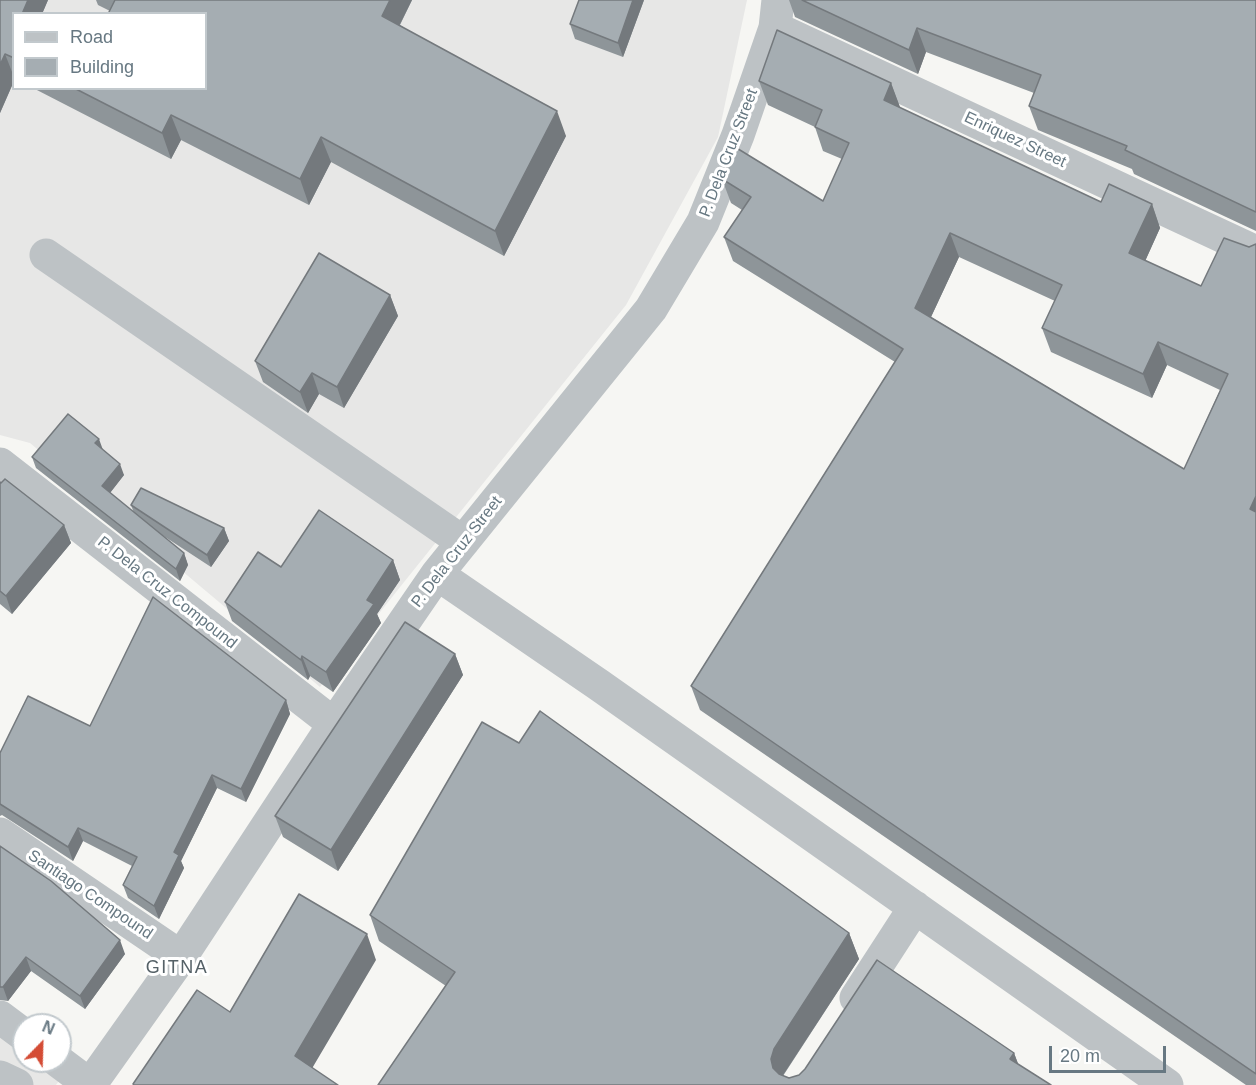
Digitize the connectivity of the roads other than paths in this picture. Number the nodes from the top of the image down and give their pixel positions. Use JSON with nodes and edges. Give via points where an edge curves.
{"nodes":[{"id":1,"x":776,"y":14,"type":"edge"},
{"id":2,"x":1256,"y":252,"type":"edge"},
{"id":3,"x":46,"y":255,"type":"dead end"},
{"id":4,"x":0,"y":464,"type":"edge"},
{"id":5,"x":463,"y":542,"type":"junction"},
{"id":6,"x":437,"y":574,"type":"junction"},
{"id":7,"x":333,"y":724,"type":"junction"},
{"id":8,"x":0,"y":834,"type":"edge"},
{"id":9,"x":915,"y":907,"type":"junction"},
{"id":10,"x":181,"y":957,"type":"junction"},
{"id":11,"x":838,"y":1026,"type":"edge"},
{"id":12,"x":72,"y":1072,"type":"edge"},
{"id":13,"x":0,"y":1077,"type":"edge"},
{"id":14,"x":17,"y":1085,"type":"edge"},
{"id":15,"x":90,"y":1085,"type":"edge"},
{"id":16,"x":1167,"y":1085,"type":"edge"}],
"edges":[{"from":1,"to":2,"type":"street","name":"Enriquez Street"},
{"from":1,"to":5,"type":"street","name":"P. Dela Cruz Street","via":[[738,135],[692,241],[651,309]]},
{"from":3,"to":5,"type":"street"},
{"from":4,"to":7,"type":"street","name":"P. Dela Cruz Compound"},
{"from":5,"to":6,"type":"street","name":"P. Dela Cruz Street"},
{"from":6,"to":7,"type":"street","name":"P. Dela Cruz Street"},
{"from":6,"to":9,"type":"street"},
{"from":7,"to":10,"type":"street","name":"P. Dela Cruz Street"},
{"from":8,"to":10,"type":"street","name":"Santiago Compound"},
{"from":9,"to":11,"type":"street"},
{"from":9,"to":16,"type":"street"},
{"from":10,"to":15,"type":"street","name":"P. Dela Cruz Street"},
{"from":12,"to":15,"type":"street"},
{"from":13,"to":14,"type":"street"}]}
